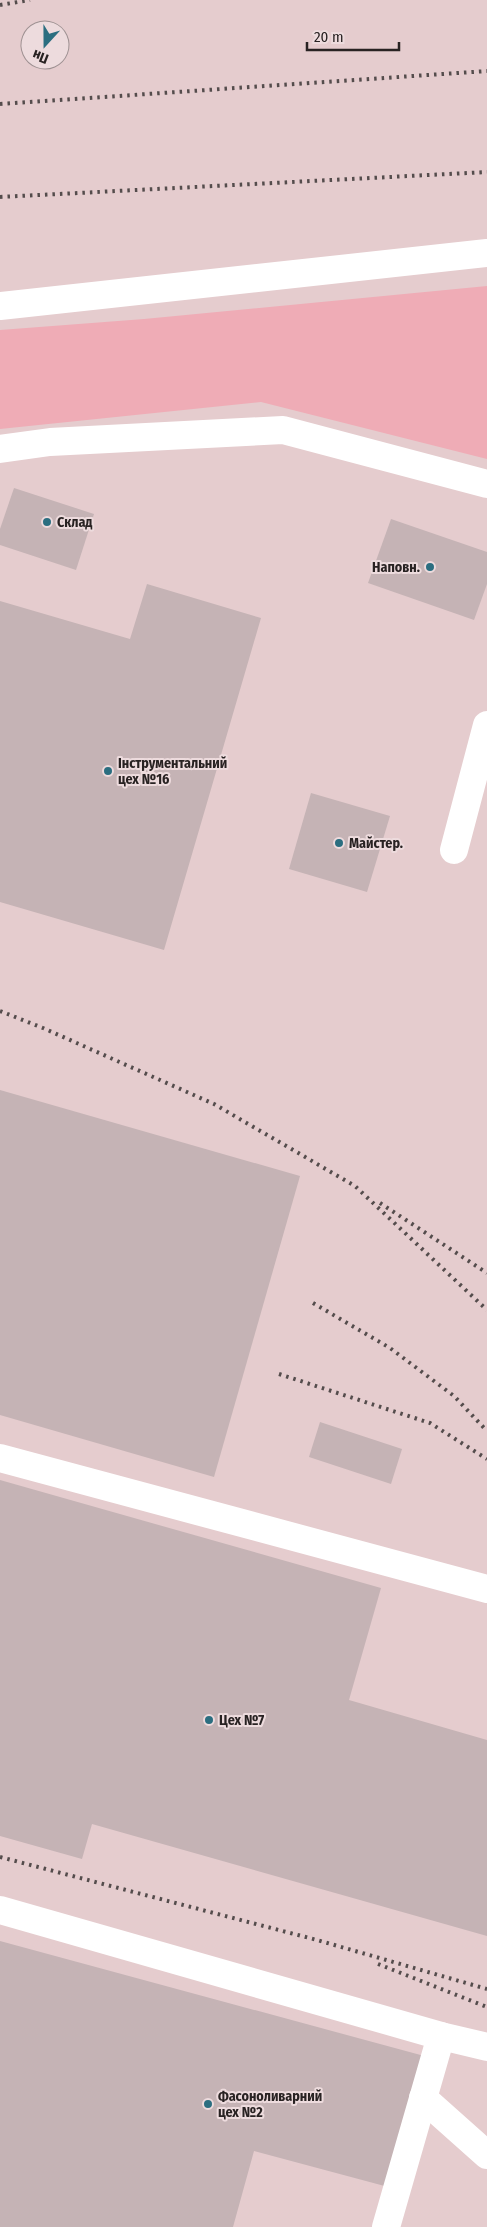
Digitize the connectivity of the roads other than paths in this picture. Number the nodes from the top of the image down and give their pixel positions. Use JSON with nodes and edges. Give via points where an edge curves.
{"nodes":[{"id":1,"x":487,"y":253,"type":"edge"},
{"id":2,"x":0,"y":306,"type":"edge"},
{"id":3,"x":0,"y":449,"type":"edge"},
{"id":4,"x":487,"y":484,"type":"edge"},
{"id":5,"x":487,"y":725,"type":"edge"},
{"id":6,"x":454,"y":850,"type":"dead end"},
{"id":7,"x":0,"y":1458,"type":"edge"},
{"id":8,"x":487,"y":1589,"type":"edge"},
{"id":9,"x":0,"y":1910,"type":"edge"},
{"id":10,"x":441,"y":2036,"type":"junction"},
{"id":11,"x":487,"y":2047,"type":"edge"},
{"id":12,"x":423,"y":2098,"type":"junction"},
{"id":13,"x":487,"y":2155,"type":"edge"},
{"id":14,"x":386,"y":2227,"type":"edge"}],
"edges":[{"from":1,"to":2,"type":"lane"},
{"from":3,"to":4,"type":"lane","via":[[50,442],[282,430]]},
{"from":5,"to":6,"type":"lane"},
{"from":7,"to":8,"type":"lane"},
{"from":9,"to":10,"type":"lane"},
{"from":10,"to":11,"type":"lane"},
{"from":10,"to":12,"type":"lane"},
{"from":12,"to":13,"type":"lane"},
{"from":12,"to":14,"type":"lane"}]}
